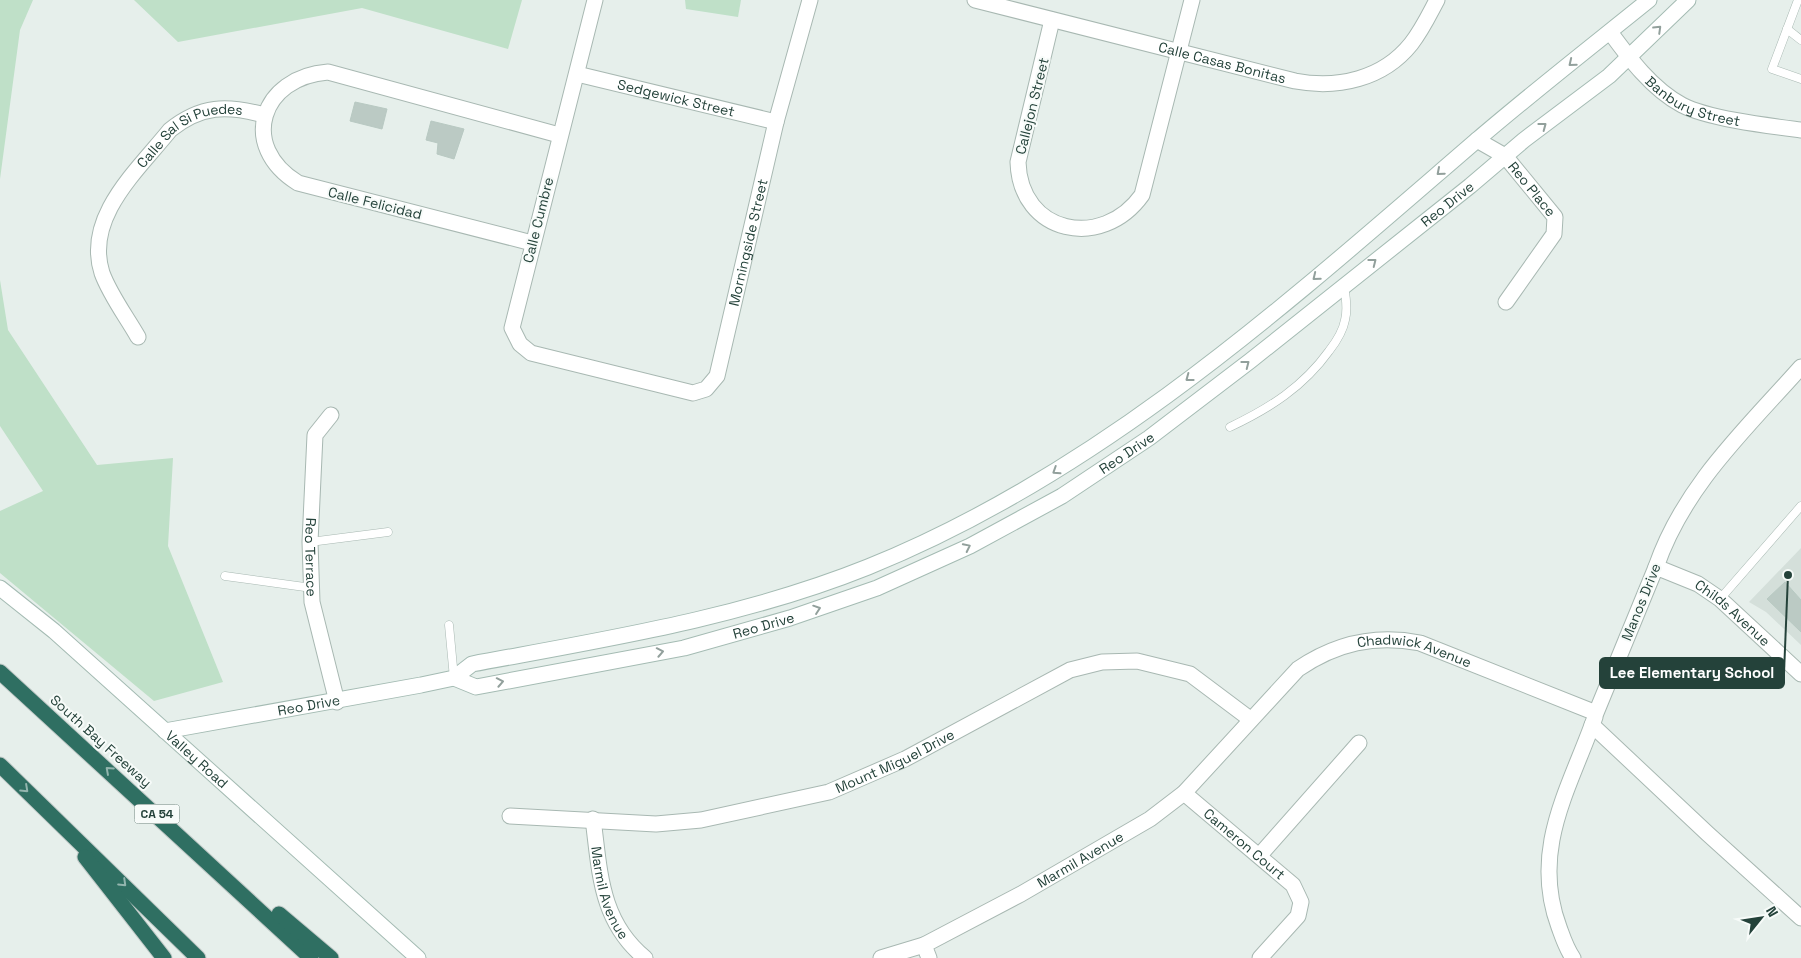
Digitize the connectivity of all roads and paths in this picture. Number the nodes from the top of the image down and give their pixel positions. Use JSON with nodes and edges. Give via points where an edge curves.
{"nodes":[{"id":1,"x":595,"y":0,"type":"edge"},
{"id":2,"x":810,"y":0,"type":"edge"},
{"id":3,"x":975,"y":0,"type":"edge"},
{"id":4,"x":1192,"y":0,"type":"edge"},
{"id":5,"x":1437,"y":0,"type":"edge"},
{"id":6,"x":1649,"y":0,"type":"edge"},
{"id":7,"x":1688,"y":0,"type":"edge"},
{"id":8,"x":1798,"y":0,"type":"edge"},
{"id":9,"x":1052,"y":20,"type":"junction"},
{"id":10,"x":1787,"y":29,"type":"junction"},
{"id":11,"x":1610,"y":32,"type":"junction"},
{"id":12,"x":1801,"y":40,"type":"edge"},
{"id":13,"x":1178,"y":52,"type":"junction"},
{"id":14,"x":1628,"y":57,"type":"junction"},
{"id":15,"x":577,"y":74,"type":"junction"},
{"id":16,"x":1801,"y":79,"type":"edge"},
{"id":17,"x":264,"y":115,"type":"junction"},
{"id":18,"x":776,"y":122,"type":"junction"},
{"id":19,"x":1801,"y":130,"type":"edge"},
{"id":20,"x":559,"y":135,"type":"junction"},
{"id":21,"x":1477,"y":140,"type":"junction"},
{"id":22,"x":1505,"y":156,"type":"junction"},
{"id":23,"x":532,"y":243,"type":"junction"},
{"id":24,"x":1344,"y":284,"type":"junction"},
{"id":25,"x":1506,"y":302,"type":"dead end"},
{"id":26,"x":138,"y":337,"type":"dead end"},
{"id":27,"x":1801,"y":367,"type":"edge"},
{"id":28,"x":612,"y":373,"type":"joint"},
{"id":29,"x":331,"y":415,"type":"dead end"},
{"id":30,"x":1230,"y":427,"type":"dead end"},
{"id":31,"x":1801,"y":506,"type":"edge"},
{"id":32,"x":388,"y":532,"type":"dead end"},
{"id":33,"x":310,"y":542,"type":"junction"},
{"id":34,"x":1656,"y":567,"type":"junction"},
{"id":35,"x":225,"y":576,"type":"dead end"},
{"id":36,"x":0,"y":588,"type":"edge"},
{"id":37,"x":312,"y":588,"type":"junction"},
{"id":38,"x":1720,"y":598,"type":"junction"},
{"id":39,"x":449,"y":624,"type":"dead end"},
{"id":40,"x":0,"y":672,"type":"edge"},
{"id":41,"x":1801,"y":674,"type":"edge"},
{"id":42,"x":454,"y":678,"type":"junction"},
{"id":43,"x":337,"y":702,"type":"junction"},
{"id":44,"x":1250,"y":719,"type":"junction"},
{"id":45,"x":1594,"y":719,"type":"junction"},
{"id":46,"x":165,"y":731,"type":"junction"},
{"id":47,"x":1359,"y":744,"type":"dead end"},
{"id":48,"x":0,"y":765,"type":"edge"},
{"id":49,"x":126,"y":785,"type":"junction"},
{"id":50,"x":1184,"y":793,"type":"junction"},
{"id":51,"x":51,"y":812,"type":"junction"},
{"id":52,"x":510,"y":816,"type":"dead end"},
{"id":53,"x":593,"y":819,"type":"junction"},
{"id":54,"x":1260,"y":855,"type":"junction"},
{"id":55,"x":1801,"y":918,"type":"edge"},
{"id":56,"x":926,"y":952,"type":"edge"},
{"id":57,"x":164,"y":958,"type":"edge"},
{"id":58,"x":198,"y":958,"type":"edge"},
{"id":59,"x":312,"y":958,"type":"edge"},
{"id":60,"x":331,"y":958,"type":"edge"},
{"id":61,"x":418,"y":958,"type":"edge"},
{"id":62,"x":645,"y":958,"type":"edge"},
{"id":63,"x":881,"y":958,"type":"edge"},
{"id":64,"x":1260,"y":958,"type":"edge"},
{"id":65,"x":1573,"y":958,"type":"edge"}],
"edges":[{"from":1,"to":15,"type":"street","name":"Calle Cumbre"},
{"from":2,"to":18,"type":"street","name":"Morningside Street"},
{"from":3,"to":9,"type":"street","name":"Calle Casas Bonitas"},
{"from":4,"to":13,"type":"street"},
{"from":5,"to":13,"type":"street","name":"Calle Casas Bonitas","via":[[1418,34],[1401,55],[1366,77],[1338,84],[1295,81]]},
{"from":6,"to":11,"type":"street","name":"Reo Drive"},
{"from":14,"to":7,"type":"street","name":"Reo Drive","one_way":true},
{"from":8,"to":10,"type":"lane"},
{"from":9,"to":13,"type":"street","name":"Calle Casas Bonitas"},
{"from":9,"to":13,"type":"street","name":"Callejon Street","via":[[1018,162],[1025,193],[1036,210],[1052,221],[1070,227],[1091,228],[1112,222],[1142,195]]},
{"from":10,"to":12,"type":"lane"},
{"from":10,"to":16,"type":"lane","via":[[1772,69]]},
{"from":11,"to":14,"type":"street","name":"Banbury Street"},
{"from":11,"to":21,"type":"street","name":"Reo Drive","one_way":true},
{"from":14,"to":19,"type":"street","name":"Banbury Street","via":[[1656,86],[1682,105],[1700,112]]},
{"from":22,"to":14,"type":"street","name":"Reo Drive","one_way":true,"via":[[1609,76]]},
{"from":15,"to":18,"type":"street","name":"Sedgewick Street"},
{"from":15,"to":20,"type":"street","name":"Calle Cumbre"},
{"from":17,"to":20,"type":"street","name":"Calle Sal Si Puedes","via":[[290,84],[310,75],[328,72]]},
{"from":17,"to":23,"type":"street","name":"Calle Felicidad","via":[[269,153],[280,171],[298,184]]},
{"from":17,"to":26,"type":"street","name":"Calle Sal Si Puedes","via":[[240,108],[214,109],[179,122],[112,202],[100,228],[100,263],[108,285]]},
{"from":18,"to":28,"type":"street","name":"Morningside Street","via":[[714,381],[700,392],[687,393]]},
{"from":20,"to":23,"type":"street","name":"Calle Cumbre"},
{"from":21,"to":22,"type":"street","name":"Reo Place"},
{"from":21,"to":42,"type":"street","name":"Reo Drive","one_way":true,"via":[[1328,267],[1133,420],[1049,476],[959,525],[868,567],[776,598],[681,624],[472,664]]},
{"from":24,"to":22,"type":"street","name":"Reo Drive","one_way":true},
{"from":22,"to":25,"type":"street","name":"Reo Place","via":[[1554,217],[1554,234]]},
{"from":23,"to":28,"type":"street","name":"Calle Cumbre","via":[[512,328],[516,338],[530,353]]},
{"from":24,"to":30,"type":"lane","via":[[1345,322],[1337,340],[1318,366],[1300,386],[1277,402]]},
{"from":42,"to":24,"type":"street","name":"Reo Drive","one_way":true,"via":[[476,687],[684,648],[790,618],[877,588],[970,546],[1062,496],[1149,438]]},
{"from":27,"to":34,"type":"street","name":"Manos Drive","via":[[1691,494],[1674,521]]},
{"from":29,"to":33,"type":"street","name":"Reo Terrace","via":[[315,435]]},
{"from":31,"to":38,"type":"lane"},
{"from":32,"to":33,"type":"lane"},
{"from":33,"to":37,"type":"street","name":"Reo Terrace"},
{"from":34,"to":38,"type":"street","name":"Childs Avenue","via":[[1698,584]]},
{"from":34,"to":45,"type":"street","name":"Manos Drive"},
{"from":35,"to":37,"type":"lane"},
{"from":36,"to":46,"type":"street","name":"Valley Road","via":[[54,631]]},
{"from":37,"to":43,"type":"street","name":"Reo Terrace","via":[[312,602]]},
{"from":38,"to":41,"type":"street","name":"Childs Avenue"},
{"from":39,"to":42,"type":"lane"},
{"from":49,"to":40,"type":"highway","name":"South Bay Freeway","number":"CA 54","one_way":true},
{"from":42,"to":43,"type":"street","name":"Reo Drive"},
{"from":43,"to":46,"type":"street","name":"Reo Drive"},
{"from":44,"to":45,"type":"street","name":"Chadwick Avenue","via":[[1298,669],[1312,659],[1358,641],[1389,639],[1420,643]]},
{"from":44,"to":50,"type":"street","name":"Marmil Avenue"},
{"from":44,"to":53,"type":"street","name":"Mount Miguel Drive","via":[[1190,674],[1137,661],[1102,662],[1070,670],[905,759],[829,792],[701,820],[656,824]]},
{"from":45,"to":55,"type":"street","name":"Chadwick Avenue","via":[[1625,758]]},
{"from":45,"to":65,"type":"street","name":"Manos Drive","via":[[1553,828],[1548,860],[1550,903]]},
{"from":46,"to":61,"type":"street","name":"Valley Road"},
{"from":47,"to":54,"type":"street"},
{"from":48,"to":51,"type":"highway","one_way":true},
{"from":49,"to":59,"type":"highway","name":"South Bay Freeway","number":"CA 54"},
{"from":49,"to":60,"type":"highway"},
{"from":50,"to":54,"type":"street","name":"Cameron Court"},
{"from":50,"to":56,"type":"street","name":"Marmil Avenue","via":[[1150,819]]},
{"from":51,"to":57,"type":"highway"},
{"from":51,"to":58,"type":"highway","one_way":true},
{"from":52,"to":53,"type":"street","name":"Mount Miguel Drive"},
{"from":53,"to":62,"type":"street","name":"Marmil Avenue","via":[[603,895],[621,932]]},
{"from":54,"to":64,"type":"street","name":"Cameron Court","via":[[1293,885],[1301,902],[1298,916]]},
{"from":56,"to":63,"type":"street","name":"Marmil Avenue"}]}
